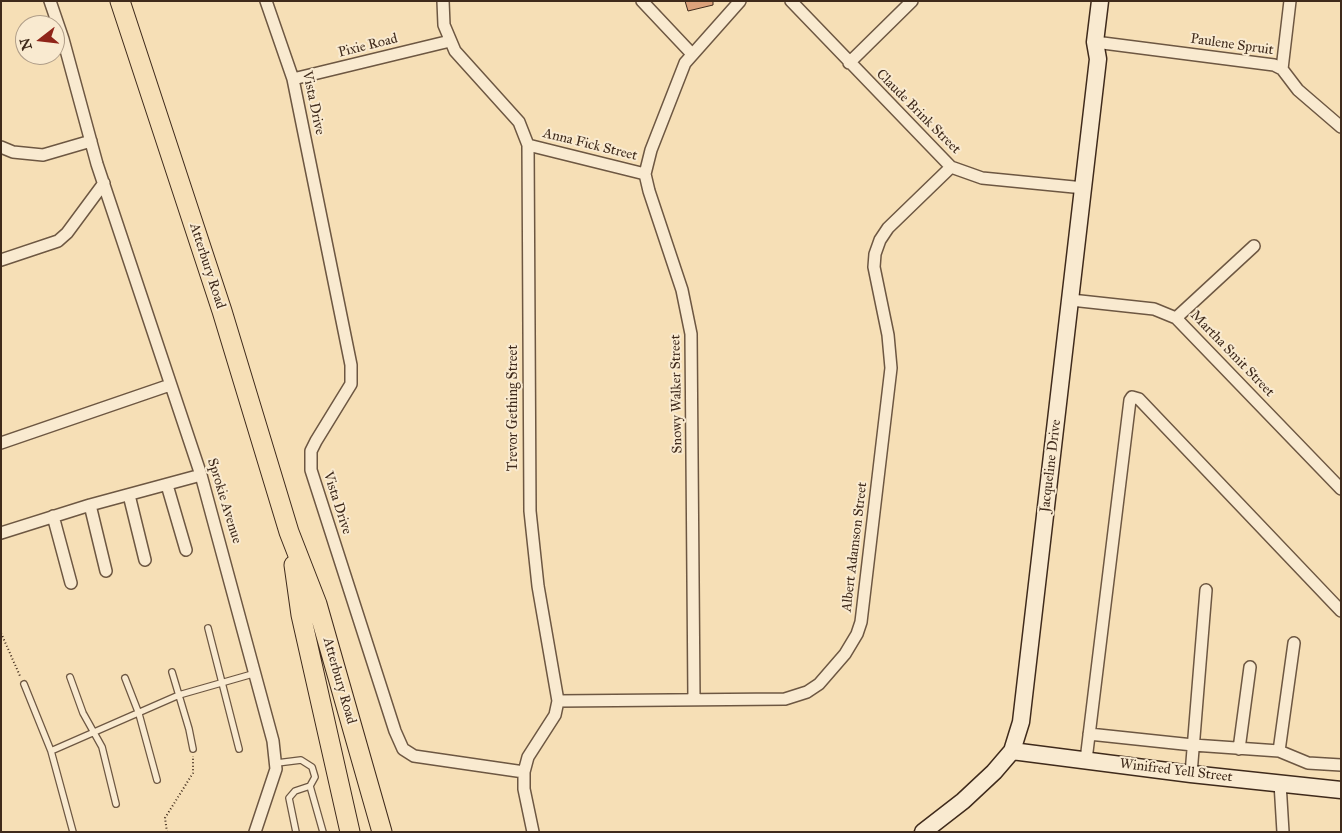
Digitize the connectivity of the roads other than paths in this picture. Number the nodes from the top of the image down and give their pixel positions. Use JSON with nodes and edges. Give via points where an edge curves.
{"nodes":[{"id":1,"x":50,"y":1,"type":"edge"},
{"id":2,"x":120,"y":1,"type":"edge"},
{"id":3,"x":266,"y":1,"type":"edge"},
{"id":4,"x":442,"y":1,"type":"edge"},
{"id":5,"x":642,"y":1,"type":"edge"},
{"id":6,"x":740,"y":1,"type":"edge"},
{"id":7,"x":791,"y":1,"type":"edge"},
{"id":8,"x":912,"y":1,"type":"edge"},
{"id":9,"x":1100,"y":1,"type":"edge"},
{"id":10,"x":1111,"y":1,"type":"edge"},
{"id":11,"x":1290,"y":1,"type":"edge"},
{"id":12,"x":450,"y":41,"type":"junction"},
{"id":13,"x":1101,"y":43,"type":"junction"},
{"id":14,"x":692,"y":54,"type":"junction"},
{"id":15,"x":850,"y":63,"type":"junction"},
{"id":16,"x":1282,"y":69,"type":"junction"},
{"id":17,"x":293,"y":79,"type":"junction"},
{"id":18,"x":1341,"y":127,"type":"edge"},
{"id":19,"x":91,"y":141,"type":"junction"},
{"id":20,"x":528,"y":145,"type":"junction"},
{"id":21,"x":1,"y":147,"type":"edge"},
{"id":22,"x":951,"y":167,"type":"junction"},
{"id":23,"x":645,"y":174,"type":"junction"},
{"id":24,"x":104,"y":183,"type":"junction"},
{"id":25,"x":1084,"y":188,"type":"junction"},
{"id":26,"x":1254,"y":246,"type":"dead end"},
{"id":27,"x":1,"y":260,"type":"edge"},
{"id":28,"x":1071,"y":300,"type":"junction"},
{"id":29,"x":1176,"y":318,"type":"junction"},
{"id":30,"x":170,"y":385,"type":"junction"},
{"id":31,"x":1,"y":443,"type":"edge"},
{"id":32,"x":201,"y":475,"type":"junction"},
{"id":33,"x":167,"y":485,"type":"junction"},
{"id":34,"x":1341,"y":489,"type":"edge"},
{"id":35,"x":129,"y":495,"type":"junction"},
{"id":36,"x":90,"y":505,"type":"junction"},
{"id":37,"x":53,"y":516,"type":"junction"},
{"id":38,"x":289,"y":532,"type":"junction"},
{"id":39,"x":1,"y":533,"type":"edge"},
{"id":40,"x":186,"y":550,"type":"dead end"},
{"id":41,"x":144,"y":560,"type":"dead end"},
{"id":42,"x":106,"y":571,"type":"dead end"},
{"id":43,"x":71,"y":583,"type":"dead end"},
{"id":44,"x":1206,"y":590,"type":"dead end"},
{"id":45,"x":1341,"y":611,"type":"edge"},
{"id":46,"x":208,"y":628,"type":"dead end"},
{"id":47,"x":1294,"y":643,"type":"dead end"},
{"id":48,"x":1250,"y":667,"type":"dead end"},
{"id":49,"x":172,"y":672,"type":"dead end"},
{"id":50,"x":256,"y":673,"type":"junction"},
{"id":51,"x":70,"y":677,"type":"dead end"},
{"id":52,"x":125,"y":678,"type":"dead end"},
{"id":53,"x":222,"y":682,"type":"junction"},
{"id":54,"x":24,"y":684,"type":"road end"},
{"id":55,"x":179,"y":695,"type":"junction"},
{"id":56,"x":558,"y":700,"type":"junction"},
{"id":57,"x":694,"y":700,"type":"junction"},
{"id":58,"x":139,"y":714,"type":"junction"},
{"id":59,"x":94,"y":732,"type":"junction"},
{"id":60,"x":1089,"y":734,"type":"junction"},
{"id":61,"x":1193,"y":745,"type":"junction"},
{"id":62,"x":193,"y":749,"type":"road end"},
{"id":63,"x":238,"y":749,"type":"dead end"},
{"id":64,"x":1239,"y":749,"type":"junction"},
{"id":65,"x":51,"y":751,"type":"junction"},
{"id":66,"x":1012,"y":751,"type":"junction"},
{"id":67,"x":1279,"y":751,"type":"junction"},
{"id":68,"x":1086,"y":760,"type":"junction"},
{"id":69,"x":277,"y":763,"type":"junction"},
{"id":70,"x":1341,"y":765,"type":"edge"},
{"id":71,"x":524,"y":772,"type":"junction"},
{"id":72,"x":1191,"y":774,"type":"junction"},
{"id":73,"x":157,"y":780,"type":"dead end"},
{"id":74,"x":1280,"y":783,"type":"junction"},
{"id":75,"x":310,"y":786,"type":"junction"},
{"id":76,"x":1341,"y":790,"type":"edge"},
{"id":77,"x":116,"y":804,"type":"dead end"},
{"id":78,"x":73,"y":832,"type":"edge"},
{"id":79,"x":254,"y":832,"type":"edge"},
{"id":80,"x":296,"y":832,"type":"edge"},
{"id":81,"x":324,"y":832,"type":"edge"},
{"id":82,"x":350,"y":832,"type":"edge"},
{"id":83,"x":382,"y":832,"type":"edge"},
{"id":84,"x":533,"y":832,"type":"edge"},
{"id":85,"x":923,"y":832,"type":"edge"},
{"id":86,"x":1283,"y":832,"type":"edge"}],
"edges":[{"from":1,"to":19,"type":"street","name":"Sprokie Avenue"},
{"from":2,"to":38,"type":"main road","name":"Atterbury Road","via":[[225,320]]},
{"from":3,"to":17,"type":"street","name":"Vista Drive"},
{"from":4,"to":12,"type":"street","name":"Trevor Gething Street","via":[[444,25]]},
{"from":5,"to":14,"type":"street"},
{"from":6,"to":14,"type":"street","name":"Snowy Walker Street"},
{"from":7,"to":15,"type":"street","name":"Claude Brink Street"},
{"from":8,"to":15,"type":"street"},
{"from":9,"to":13,"type":"street","name":"Jacqueline Drive"},
{"from":10,"to":13,"type":"street","name":"Jacqueline Drive"},
{"from":11,"to":16,"type":"street"},
{"from":12,"to":17,"type":"street","name":"Pixie Road"},
{"from":12,"to":20,"type":"street","name":"Trevor Gething Street","via":[[460,57],[519,122]]},
{"from":13,"to":16,"type":"street","name":"Paulene Spruit","via":[[1268,64]]},
{"from":13,"to":25,"type":"street","name":"Jacqueline Drive"},
{"from":14,"to":23,"type":"street","name":"Snowy Walker Street","via":[[676,83]]},
{"from":15,"to":22,"type":"street","name":"Claude Brink Street"},
{"from":16,"to":18,"type":"street","name":"Paulene Spruit","via":[[1298,90]]},
{"from":17,"to":71,"type":"street","name":"Vista Drive","via":[[352,371],[345,397],[311,451],[311,470],[395,731],[403,749],[414,756]]},
{"from":19,"to":21,"type":"street","via":[[42,155],[18,153]]},
{"from":19,"to":24,"type":"street","name":"Sprokie Avenue"},
{"from":20,"to":23,"type":"street","name":"Anna Fick Street"},
{"from":20,"to":56,"type":"street","name":"Trevor Gething Street","via":[[530,511],[538,586]]},
{"from":22,"to":25,"type":"street","name":"Claude Brink Street","via":[[982,178]]},
{"from":22,"to":57,"type":"street","name":"Albert Adamson Street","via":[[888,228],[875,254],[874,267],[888,335],[890,368],[863,611],[857,634],[827,676],[801,694],[781,700]]},
{"from":23,"to":57,"type":"street","name":"Snowy Walker Street","via":[[682,290],[691,334]]},
{"from":24,"to":27,"type":"street","via":[[68,233],[58,241]]},
{"from":24,"to":30,"type":"street","name":"Sprokie Avenue"},
{"from":25,"to":28,"type":"street","name":"Jacqueline Drive"},
{"from":26,"to":29,"type":"street"},
{"from":28,"to":29,"type":"street","name":"Martha Smit Street","via":[[1154,309]]},
{"from":28,"to":66,"type":"street","name":"Jacqueline Drive","via":[[1022,722]]},
{"from":29,"to":34,"type":"street","name":"Martha Smit Street"},
{"from":30,"to":31,"type":"street"},
{"from":30,"to":32,"type":"street","name":"Sprokie Avenue"},
{"from":32,"to":33,"type":"street"},
{"from":32,"to":50,"type":"street","name":"Sprokie Avenue"},
{"from":33,"to":35,"type":"street"},
{"from":33,"to":40,"type":"street"},
{"from":35,"to":36,"type":"street"},
{"from":35,"to":41,"type":"street"},
{"from":36,"to":37,"type":"street"},
{"from":36,"to":42,"type":"street"},
{"from":37,"to":39,"type":"street"},
{"from":37,"to":43,"type":"street"},
{"from":38,"to":82,"type":"main road","name":"Atterbury Road","via":[[301,615]]},
{"from":38,"to":83,"type":"main road","name":"Atterbury Road","via":[[317,604]]},
{"from":44,"to":61,"type":"street"},
{"from":45,"to":60,"type":"street","via":[[1139,399],[1132,397]]},
{"from":46,"to":53,"type":"lane"},
{"from":47,"to":67,"type":"street"},
{"from":48,"to":64,"type":"street"},
{"from":49,"to":55,"type":"lane"},
{"from":50,"to":53,"type":"lane"},
{"from":50,"to":69,"type":"street","name":"Sprokie Avenue"},
{"from":51,"to":59,"type":"lane","via":[[82,713]]},
{"from":52,"to":58,"type":"lane"},
{"from":53,"to":55,"type":"lane"},
{"from":53,"to":63,"type":"lane"},
{"from":54,"to":65,"type":"lane"},
{"from":55,"to":58,"type":"lane"},
{"from":55,"to":62,"type":"lane"},
{"from":56,"to":57,"type":"street","name":"Albert Adamson Street"},
{"from":56,"to":71,"type":"street","name":"Trevor Gething Street","via":[[555,715],[528,757]]},
{"from":58,"to":59,"type":"lane"},
{"from":58,"to":73,"type":"lane"},
{"from":59,"to":65,"type":"lane"},
{"from":59,"to":77,"type":"lane","via":[[106,758]]},
{"from":60,"to":61,"type":"street"},
{"from":60,"to":68,"type":"street"},
{"from":61,"to":64,"type":"street"},
{"from":61,"to":72,"type":"street"},
{"from":64,"to":67,"type":"street"},
{"from":65,"to":78,"type":"lane"},
{"from":66,"to":68,"type":"street","name":"Winifred Yell Street"},
{"from":66,"to":85,"type":"street","name":"Jacqueline Drive","via":[[974,792]]},
{"from":67,"to":70,"type":"street","via":[[1308,763]]},
{"from":68,"to":72,"type":"street","name":"Winifred Yell Street"},
{"from":69,"to":75,"type":"lane","via":[[301,760],[309,764],[315,773]]},
{"from":69,"to":79,"type":"street","name":"Sprokie Avenue"},
{"from":71,"to":84,"type":"street","name":"Trevor Gething Street","via":[[524,790]]},
{"from":72,"to":74,"type":"street","name":"Winifred Yell Street"},
{"from":74,"to":76,"type":"street","name":"Winifred Yell Street"},
{"from":74,"to":86,"type":"street"},
{"from":75,"to":80,"type":"lane","via":[[295,790],[290,795]]},
{"from":75,"to":81,"type":"lane"}]}
